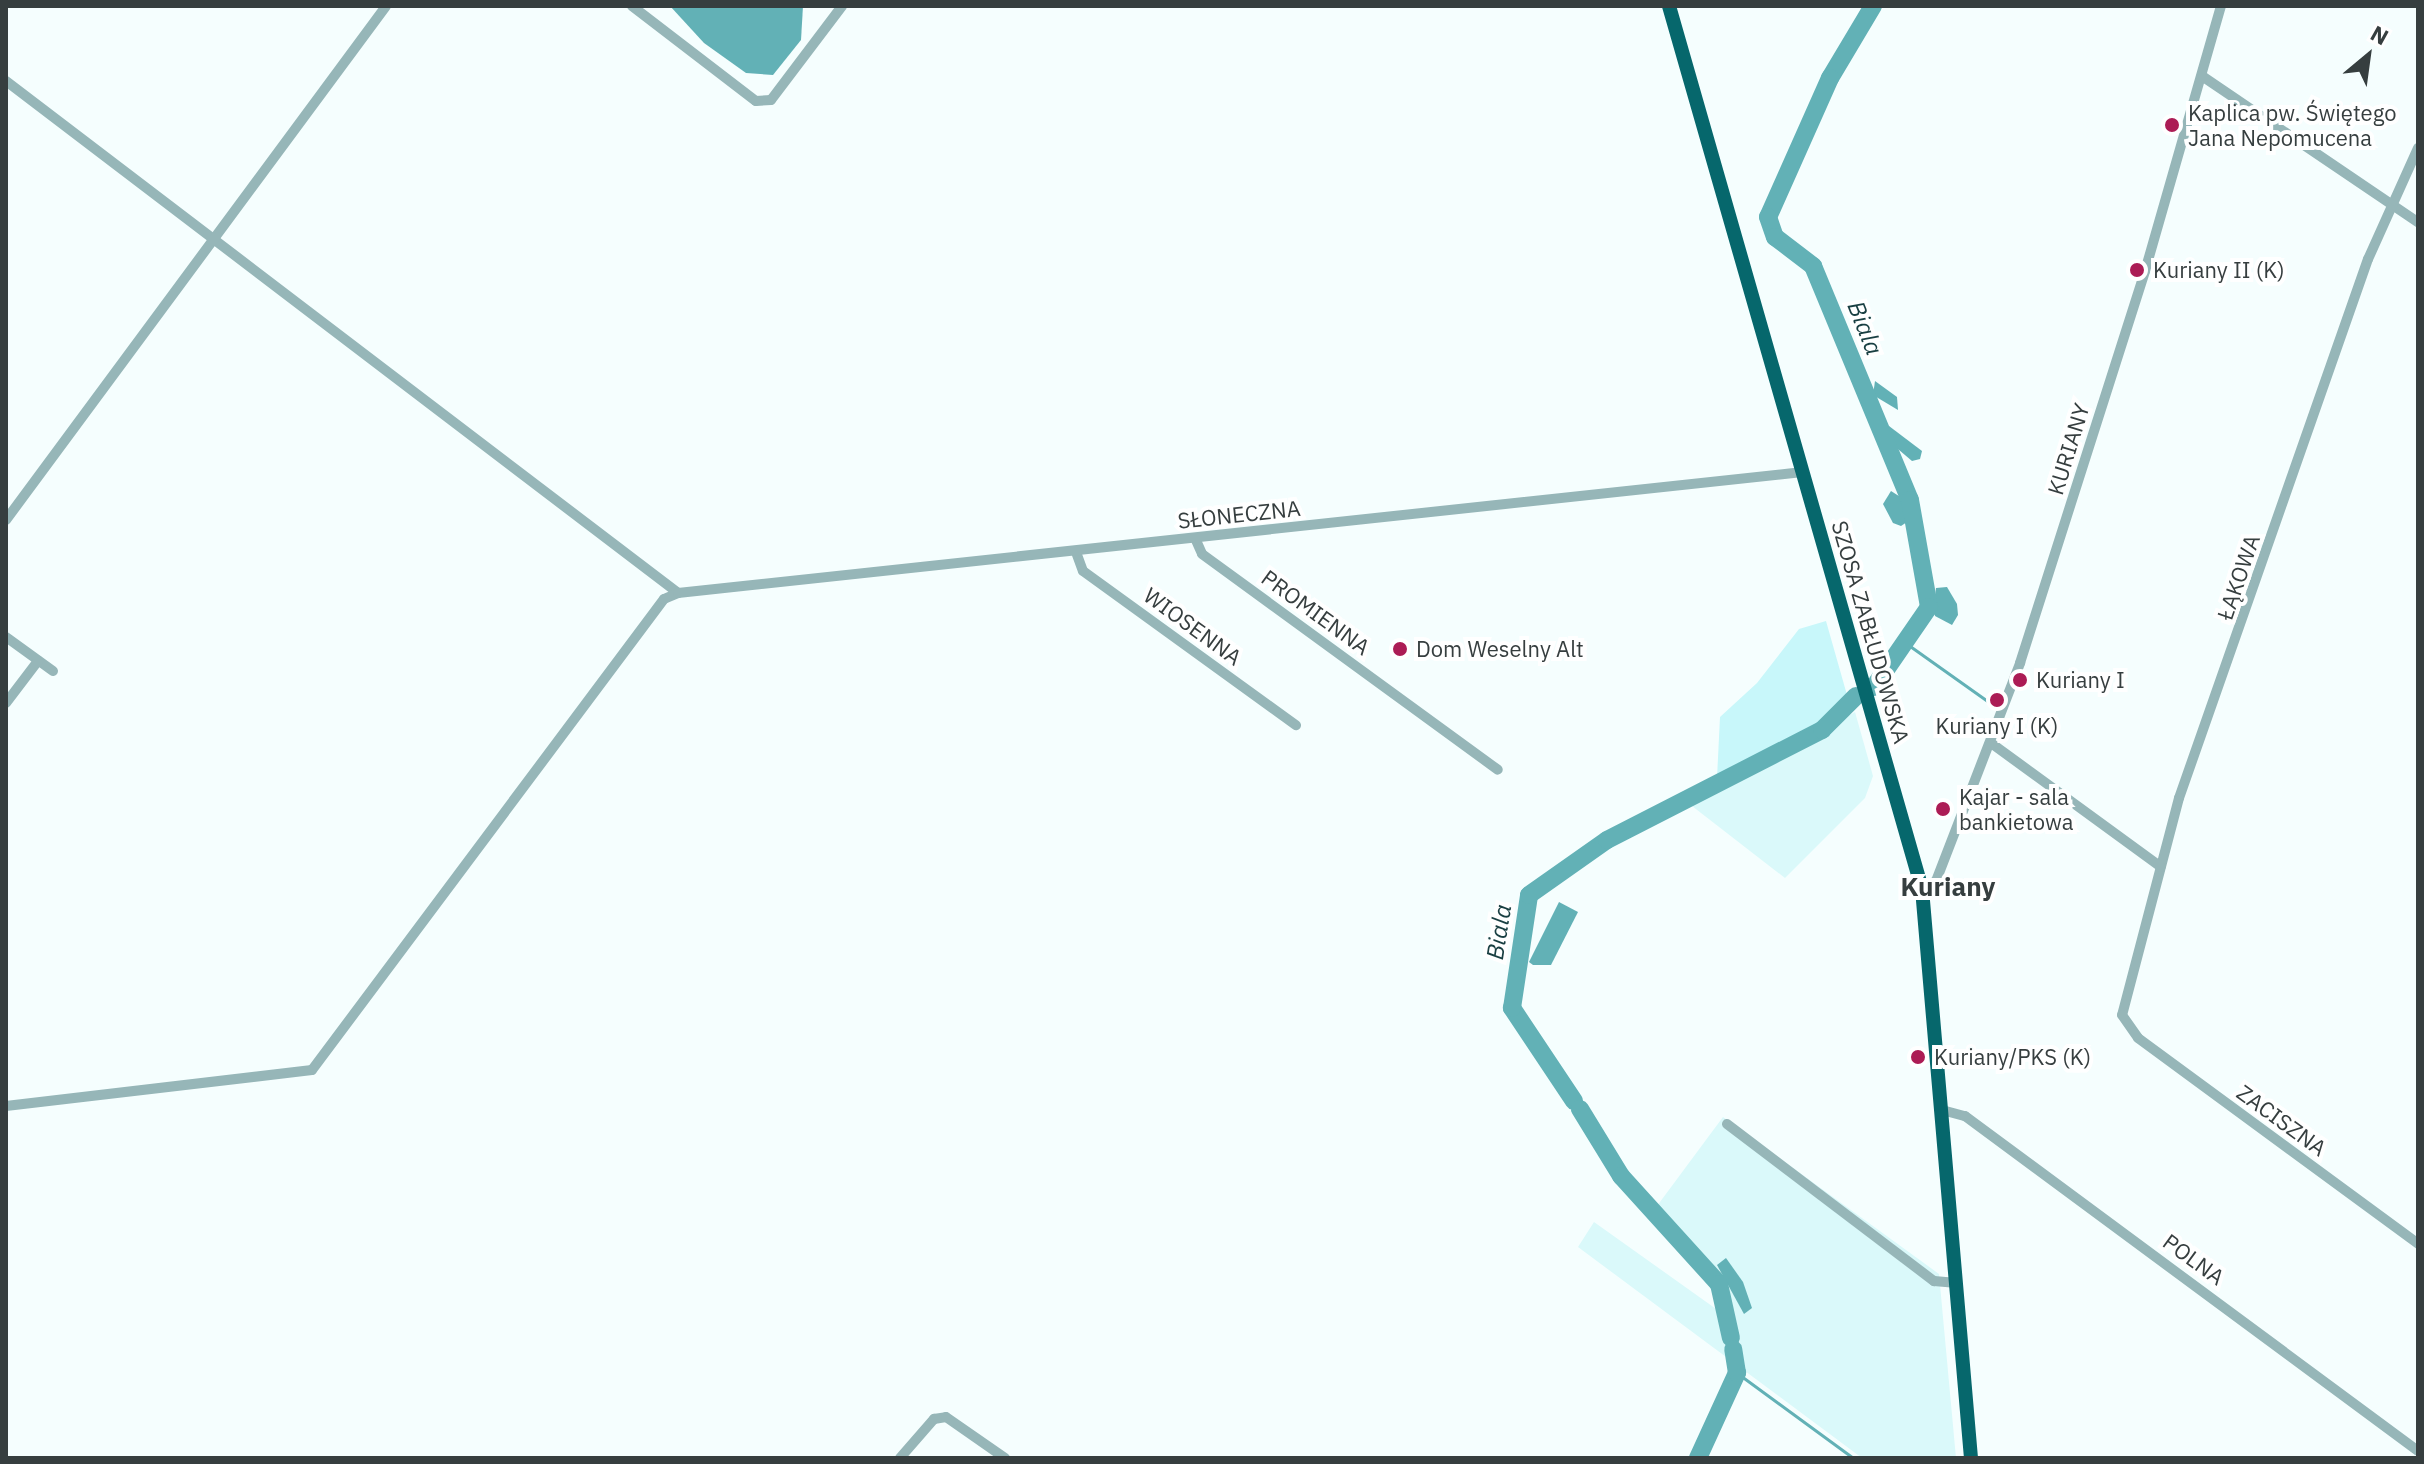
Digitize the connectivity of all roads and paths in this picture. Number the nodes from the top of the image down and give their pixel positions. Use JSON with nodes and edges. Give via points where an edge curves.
{"nodes":[{"id":1,"x":386,"y":6,"type":"edge"},
{"id":2,"x":632,"y":6,"type":"edge"},
{"id":3,"x":842,"y":6,"type":"edge"},
{"id":4,"x":1669,"y":6,"type":"edge"},
{"id":5,"x":2221,"y":6,"type":"edge"},
{"id":6,"x":2202,"y":76,"type":"junction"},
{"id":7,"x":6,"y":81,"type":"edge"},
{"id":8,"x":2418,"y":148,"type":"edge"},
{"id":9,"x":2392,"y":210,"type":"junction"},
{"id":10,"x":2418,"y":222,"type":"edge"},
{"id":11,"x":213,"y":239,"type":"junction"},
{"id":12,"x":1803,"y":472,"type":"junction"},
{"id":13,"x":6,"y":520,"type":"edge"},
{"id":14,"x":1195,"y":538,"type":"junction"},
{"id":15,"x":1076,"y":552,"type":"junction"},
{"id":16,"x":678,"y":593,"type":"junction"},
{"id":17,"x":6,"y":637,"type":"edge"},
{"id":18,"x":38,"y":661,"type":"junction"},
{"id":19,"x":53,"y":671,"type":"dead end"},
{"id":20,"x":6,"y":703,"type":"edge"},
{"id":21,"x":1296,"y":725,"type":"dead end"},
{"id":22,"x":1991,"y":743,"type":"junction"},
{"id":23,"x":1498,"y":770,"type":"dead end"},
{"id":24,"x":2161,"y":867,"type":"junction"},
{"id":25,"x":1922,"y":889,"type":"junction"},
{"id":26,"x":2125,"y":1026,"type":"joint"},
{"id":27,"x":6,"y":1106,"type":"edge"},
{"id":28,"x":1942,"y":1110,"type":"junction"},
{"id":29,"x":1727,"y":1124,"type":"dead end"},
{"id":30,"x":2418,"y":1244,"type":"edge"},
{"id":31,"x":1957,"y":1283,"type":"junction"},
{"id":32,"x":2418,"y":1451,"type":"edge"},
{"id":33,"x":900,"y":1458,"type":"edge"},
{"id":34,"x":1005,"y":1458,"type":"edge"},
{"id":35,"x":1971,"y":1458,"type":"edge"}],
"edges":[{"from":1,"to":11,"type":"street"},
{"from":2,"to":3,"type":"street","via":[[756,101],[771,100]]},
{"from":4,"to":12,"type":"highway","name":"SZOSA ZABŁUDOWSKA"},
{"from":5,"to":6,"type":"street","name":"KURIANY"},
{"from":6,"to":9,"type":"street"},
{"from":6,"to":22,"type":"street","name":"KURIANY","via":[[2054,562]]},
{"from":7,"to":11,"type":"street"},
{"from":8,"to":9,"type":"street","name":"ŁĄKOWA"},
{"from":9,"to":10,"type":"street"},
{"from":9,"to":24,"type":"street","name":"ŁĄKOWA","via":[[2368,259],[2179,798]]},
{"from":11,"to":13,"type":"street"},
{"from":11,"to":16,"type":"street"},
{"from":12,"to":14,"type":"street","name":"SŁONECZNA"},
{"from":12,"to":25,"type":"highway","name":"SZOSA ZABŁUDOWSKA"},
{"from":14,"to":15,"type":"street","name":"SŁONECZNA"},
{"from":14,"to":23,"type":"street","name":"PROMIENNA","via":[[1202,554]]},
{"from":15,"to":16,"type":"street","name":"SŁONECZNA"},
{"from":15,"to":21,"type":"street","name":"WIOSENNA","via":[[1083,571]]},
{"from":16,"to":27,"type":"street","via":[[664,599],[312,1070]]},
{"from":17,"to":18,"type":"street"},
{"from":18,"to":19,"type":"street"},
{"from":18,"to":20,"type":"street"},
{"from":22,"to":24,"type":"street"},
{"from":22,"to":25,"type":"street","name":"KURIANY","via":[[1936,881]]},
{"from":24,"to":26,"type":"street","name":"ŁĄKOWA","via":[[2124,1005]]},
{"from":25,"to":28,"type":"highway","name":"SZOSA ZABŁUDOWSKA"},
{"from":26,"to":30,"type":"street","name":"ZACISZNA"},
{"from":28,"to":31,"type":"highway","name":"SZOSA ZABŁUDOWSKA"},
{"from":28,"to":32,"type":"street","name":"POLNA","via":[[1965,1116]]},
{"from":29,"to":31,"type":"street","via":[[1934,1281]]},
{"from":31,"to":35,"type":"highway","name":"SZOSA ZABŁUDOWSKA"},
{"from":33,"to":34,"type":"street","via":[[934,1419],[946,1417]]}]}
